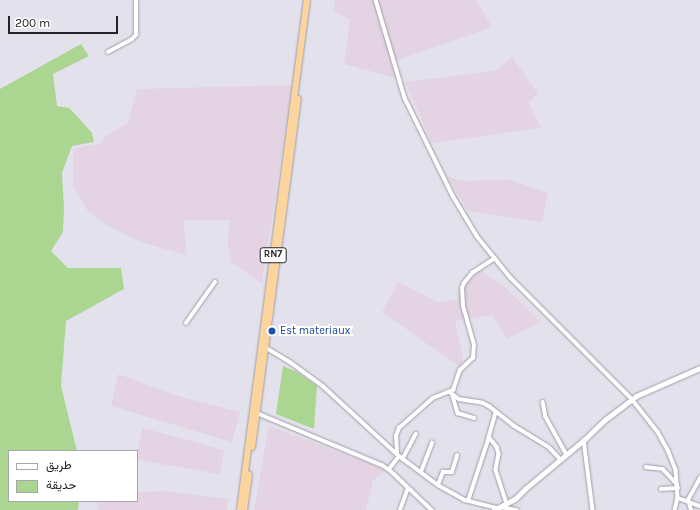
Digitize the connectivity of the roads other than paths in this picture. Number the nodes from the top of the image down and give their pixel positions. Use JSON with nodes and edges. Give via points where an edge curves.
{"nodes":[{"id":1,"x":136,"y":0,"type":"edge"},
{"id":2,"x":307,"y":0,"type":"edge"},
{"id":3,"x":311,"y":0,"type":"edge"},
{"id":4,"x":376,"y":0,"type":"edge"},
{"id":5,"x":108,"y":52,"type":"dead end"},
{"id":6,"x":495,"y":258,"type":"junction"},
{"id":7,"x":215,"y":282,"type":"dead end"},
{"id":8,"x":186,"y":323,"type":"dead end"},
{"id":9,"x":265,"y":347,"type":"junction"},
{"id":10,"x":700,"y":368,"type":"edge"},
{"id":11,"x":451,"y":393,"type":"junction"},
{"id":12,"x":632,"y":399,"type":"junction"},
{"id":13,"x":543,"y":402,"type":"dead end"},
{"id":14,"x":257,"y":413,"type":"junction"},
{"id":15,"x":496,"y":413,"type":"junction"},
{"id":16,"x":474,"y":418,"type":"dead end"},
{"id":17,"x":416,"y":434,"type":"dead end"},
{"id":18,"x":489,"y":437,"type":"junction"},
{"id":19,"x":584,"y":440,"type":"junction"},
{"id":20,"x":432,"y":443,"type":"dead end"},
{"id":21,"x":567,"y":455,"type":"junction"},
{"id":22,"x":400,"y":456,"type":"junction"},
{"id":23,"x":457,"y":456,"type":"dead end"},
{"id":24,"x":561,"y":460,"type":"junction"},
{"id":25,"x":646,"y":467,"type":"dead end"},
{"id":26,"x":389,"y":469,"type":"junction"},
{"id":27,"x":421,"y":472,"type":"junction"},
{"id":28,"x":700,"y":478,"type":"edge"},
{"id":29,"x":438,"y":485,"type":"junction"},
{"id":30,"x":678,"y":486,"type":"junction"},
{"id":31,"x":408,"y":488,"type":"junction"},
{"id":32,"x":661,"y":489,"type":"dead end"},
{"id":33,"x":678,"y":498,"type":"junction"},
{"id":34,"x":688,"y":500,"type":"junction"},
{"id":35,"x":468,"y":501,"type":"junction"},
{"id":36,"x":507,"y":504,"type":"junction"},
{"id":37,"x":700,"y":506,"type":"edge"},
{"id":38,"x":497,"y":508,"type":"edge"},
{"id":39,"x":240,"y":510,"type":"edge"},
{"id":40,"x":244,"y":510,"type":"edge"},
{"id":41,"x":400,"y":510,"type":"edge"},
{"id":42,"x":432,"y":510,"type":"edge"},
{"id":43,"x":517,"y":510,"type":"edge"},
{"id":44,"x":593,"y":510,"type":"edge"},
{"id":45,"x":675,"y":510,"type":"edge"},
{"id":46,"x":691,"y":510,"type":"edge"}],
"edges":[{"from":1,"to":5,"type":"street","via":[[136,35]]},
{"from":2,"to":39,"type":"highway","number":"RN7"},
{"from":3,"to":9,"type":"highway","number":"RN7"},
{"from":4,"to":6,"type":"street","via":[[408,106],[453,196],[477,236]]},
{"from":6,"to":11,"type":"street","via":[[476,269],[464,283],[463,306],[474,353],[473,358],[460,370]]},
{"from":6,"to":12,"type":"street","via":[[545,314]]},
{"from":7,"to":8,"type":"street"},
{"from":9,"to":14,"type":"highway","number":"RN7"},
{"from":9,"to":22,"type":"street","via":[[322,386]]},
{"from":10,"to":12,"type":"street"},
{"from":11,"to":15,"type":"street","via":[[459,398],[483,403]]},
{"from":11,"to":16,"type":"street","via":[[458,413]]},
{"from":11,"to":22,"type":"street","via":[[433,398],[399,428],[396,436]]},
{"from":12,"to":19,"type":"street"},
{"from":12,"to":30,"type":"street","via":[[658,432],[668,450],[676,470]]},
{"from":13,"to":21,"type":"street","via":[[546,417]]},
{"from":14,"to":26,"type":"street"},
{"from":14,"to":40,"type":"highway","number":"RN7"},
{"from":15,"to":18,"type":"street"},
{"from":15,"to":24,"type":"street","via":[[549,446]]},
{"from":17,"to":22,"type":"street"},
{"from":18,"to":35,"type":"street"},
{"from":18,"to":36,"type":"street","via":[[499,454],[496,470]]},
{"from":19,"to":21,"type":"street"},
{"from":19,"to":44,"type":"street"},
{"from":20,"to":27,"type":"street"},
{"from":21,"to":24,"type":"street"},
{"from":22,"to":26,"type":"street"},
{"from":22,"to":27,"type":"street"},
{"from":23,"to":29,"type":"street","via":[[452,472],[443,472]]},
{"from":24,"to":36,"type":"street"},
{"from":25,"to":30,"type":"street","via":[[663,469]]},
{"from":26,"to":31,"type":"street"},
{"from":27,"to":29,"type":"street"},
{"from":28,"to":34,"type":"street"},
{"from":29,"to":35,"type":"street"},
{"from":30,"to":32,"type":"street"},
{"from":30,"to":33,"type":"street"},
{"from":31,"to":41,"type":"street"},
{"from":31,"to":42,"type":"street"},
{"from":33,"to":34,"type":"street"},
{"from":33,"to":45,"type":"street"},
{"from":34,"to":37,"type":"street"},
{"from":34,"to":46,"type":"street"},
{"from":35,"to":38,"type":"street"},
{"from":36,"to":38,"type":"street"},
{"from":38,"to":43,"type":"street"}]}
